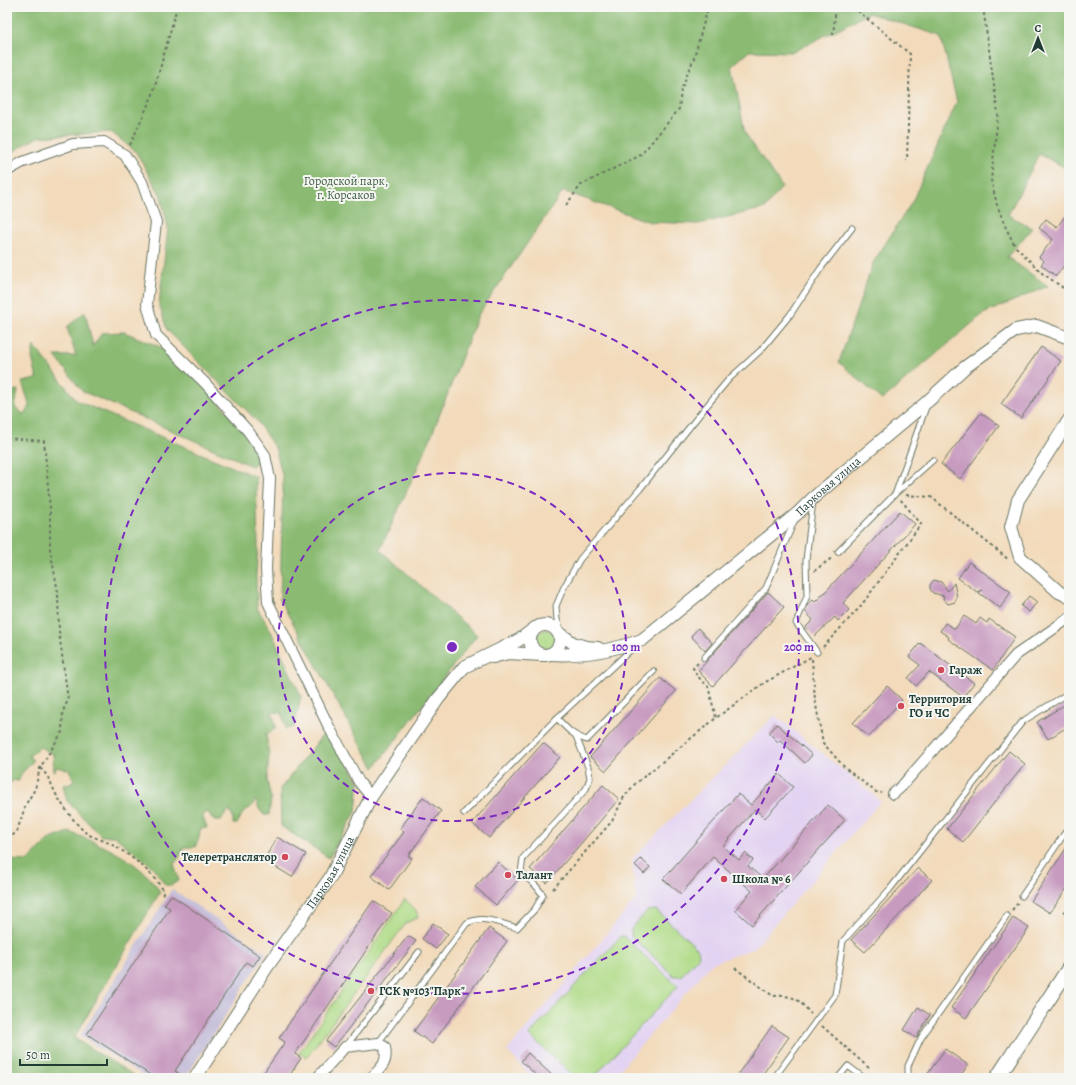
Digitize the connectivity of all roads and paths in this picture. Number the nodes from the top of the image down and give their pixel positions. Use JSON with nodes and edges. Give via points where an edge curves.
{"nodes":[{"id":1,"x":177,"y":7,"type":"edge"},
{"id":2,"x":708,"y":7,"type":"edge"},
{"id":3,"x":836,"y":7,"type":"edge"},
{"id":4,"x":853,"y":7,"type":"edge"},
{"id":5,"x":983,"y":7,"type":"edge"},
{"id":6,"x":833,"y":35,"type":"dead end"},
{"id":7,"x":125,"y":155,"type":"junction"},
{"id":8,"x":907,"y":161,"type":"dead end"},
{"id":9,"x":7,"y":171,"type":"edge"},
{"id":10,"x":566,"y":205,"type":"dead end"},
{"id":11,"x":852,"y":228,"type":"dead end"},
{"id":12,"x":1069,"y":292,"type":"edge"},
{"id":13,"x":1069,"y":338,"type":"edge"},
{"id":14,"x":928,"y":401,"type":"junction"},
{"id":15,"x":1069,"y":420,"type":"edge"},
{"id":16,"x":7,"y":438,"type":"edge"},
{"id":17,"x":934,"y":460,"type":"dead end"},
{"id":18,"x":895,"y":494,"type":"junction"},
{"id":19,"x":813,"y":498,"type":"junction"},
{"id":20,"x":798,"y":513,"type":"junction"},
{"id":21,"x":969,"y":529,"type":"dead end"},
{"id":22,"x":838,"y":552,"type":"dead end"},
{"id":23,"x":831,"y":558,"type":"dead end"},
{"id":24,"x":807,"y":577,"type":"junction"},
{"id":25,"x":1069,"y":598,"type":"edge"},
{"id":26,"x":1069,"y":618,"type":"edge"},
{"id":27,"x":535,"y":628,"type":"junction"},
{"id":28,"x":560,"y":633,"type":"junction"},
{"id":29,"x":642,"y":640,"type":"junction"},
{"id":30,"x":619,"y":647,"type":"junction"},
{"id":31,"x":818,"y":652,"type":"joint"},
{"id":32,"x":547,"y":654,"type":"junction"},
{"id":33,"x":704,"y":658,"type":"joint"},
{"id":34,"x":464,"y":668,"type":"junction"},
{"id":35,"x":654,"y":671,"type":"dead end"},
{"id":36,"x":1069,"y":693,"type":"edge"},
{"id":37,"x":557,"y":718,"type":"junction"},
{"id":38,"x":716,"y":718,"type":"junction"},
{"id":39,"x":576,"y":736,"type":"junction"},
{"id":40,"x":40,"y":768,"type":"junction"},
{"id":41,"x":893,"y":794,"type":"joint"},
{"id":42,"x":371,"y":797,"type":"junction"},
{"id":43,"x":464,"y":813,"type":"dead end"},
{"id":44,"x":1069,"y":827,"type":"edge"},
{"id":45,"x":7,"y":841,"type":"edge"},
{"id":46,"x":553,"y":889,"type":"dead end"},
{"id":47,"x":162,"y":895,"type":"dead end"},
{"id":48,"x":1022,"y":896,"type":"dead end"},
{"id":49,"x":1018,"y":902,"type":"dead end"},
{"id":50,"x":1064,"y":911,"type":"dead end"},
{"id":51,"x":1069,"y":915,"type":"edge"},
{"id":52,"x":1007,"y":916,"type":"joint"},
{"id":53,"x":419,"y":952,"type":"dead end"},
{"id":54,"x":735,"y":968,"type":"dead end"},
{"id":55,"x":1069,"y":968,"type":"edge"},
{"id":56,"x":816,"y":1020,"type":"junction"},
{"id":57,"x":378,"y":1043,"type":"junction"},
{"id":58,"x":345,"y":1047,"type":"junction"},
{"id":59,"x":871,"y":1070,"type":"dead end"},
{"id":60,"x":195,"y":1078,"type":"edge"},
{"id":61,"x":317,"y":1078,"type":"edge"},
{"id":62,"x":371,"y":1078,"type":"edge"},
{"id":63,"x":774,"y":1078,"type":"edge"},
{"id":64,"x":838,"y":1078,"type":"edge"},
{"id":65,"x":864,"y":1078,"type":"edge"},
{"id":66,"x":908,"y":1078,"type":"edge"},
{"id":67,"x":997,"y":1078,"type":"edge"}],
"edges":[{"from":1,"to":7,"type":"path","via":[[153,94]]},
{"from":2,"to":10,"type":"path","via":[[694,58],[681,90],[679,109],[641,155],[581,185]]},
{"from":3,"to":6,"type":"path"},
{"from":4,"to":8,"type":"path","via":[[910,54]]},
{"from":5,"to":12,"type":"path","via":[[998,114],[991,180],[997,205],[1015,246],[1042,273]]},
{"from":7,"to":9,"type":"street","via":[[104,142],[73,144],[23,162]]},
{"from":7,"to":42,"type":"street","via":[[142,182],[156,222],[147,304],[156,335],[205,383],[248,431],[265,455],[270,479],[266,569],[268,602],[329,727],[359,782]]},
{"from":11,"to":28,"type":"lane","via":[[821,268],[790,315],[761,350],[714,397],[580,559],[556,606]]},
{"from":13,"to":14,"type":"street","name":"Парковая улица","via":[[1037,326],[1016,330],[964,368]]},
{"from":14,"to":18,"type":"lane"},
{"from":14,"to":19,"type":"street","name":"Парковая улица"},
{"from":15,"to":25,"type":"street","via":[[1018,500],[1011,527],[1020,558]]},
{"from":16,"to":40,"type":"path","via":[[44,441],[50,508],[50,549],[58,592],[68,700],[63,711],[62,732]]},
{"from":17,"to":18,"type":"lane"},
{"from":18,"to":21,"type":"path","via":[[931,497]]},
{"from":18,"to":22,"type":"lane"},
{"from":18,"to":31,"type":"path","via":[[921,524],[860,607]]},
{"from":19,"to":20,"type":"street","name":"Парковая улица"},
{"from":19,"to":24,"type":"lane","via":[[806,560]]},
{"from":20,"to":29,"type":"street","name":"Парковая улица"},
{"from":20,"to":33,"type":"lane","via":[[766,588]]},
{"from":23,"to":24,"type":"path"},
{"from":24,"to":31,"type":"lane","via":[[807,596],[796,623]]},
{"from":26,"to":41,"type":"street","via":[[1016,655]]},
{"from":27,"to":28,"type":"street","via":[[549,625]]},
{"from":27,"to":32,"type":"street","via":[[529,640],[531,647],[536,652]]},
{"from":27,"to":34,"type":"street","name":"Парковая улица","via":[[519,640]]},
{"from":28,"to":30,"type":"street","name":"Парковая улица","via":[[573,643],[586,647]]},
{"from":28,"to":32,"type":"street","via":[[558,647]]},
{"from":29,"to":30,"type":"street","name":"Парковая улица"},
{"from":29,"to":37,"type":"lane"},
{"from":30,"to":32,"type":"street","name":"Парковая улица","via":[[582,655]]},
{"from":32,"to":34,"type":"street","name":"Парковая улица","via":[[508,653]]},
{"from":33,"to":38,"type":"path","via":[[693,668],[697,676],[708,686]]},
{"from":34,"to":42,"type":"street","name":"Парковая улица","via":[[438,699]]},
{"from":35,"to":39,"type":"lane","via":[[587,740]]},
{"from":36,"to":56,"type":"lane","via":[[1023,720],[890,889],[843,942],[835,995]]},
{"from":37,"to":39,"type":"lane"},
{"from":37,"to":43,"type":"lane"},
{"from":38,"to":41,"type":"path","via":[[764,684],[812,656],[814,700],[822,743],[846,769],[876,792]]},
{"from":38,"to":46,"type":"path","via":[[635,784],[624,797],[612,821]]},
{"from":39,"to":57,"type":"lane","via":[[588,767],[590,778],[586,789],[523,858],[521,872],[543,895],[535,909],[517,928],[487,919],[475,919],[467,923]]},
{"from":40,"to":45,"type":"path","via":[[35,789],[26,804],[17,831]]},
{"from":40,"to":47,"type":"path","via":[[47,774],[70,814],[87,833],[126,853],[142,866],[158,882],[164,891]]},
{"from":42,"to":60,"type":"street","name":"Парковая улица","via":[[330,878],[267,967]]},
{"from":44,"to":48,"type":"lane"},
{"from":49,"to":52,"type":"path"},
{"from":50,"to":51,"type":"path"},
{"from":52,"to":66,"type":"lane","via":[[921,1038],[908,1066]]},
{"from":53,"to":58,"type":"lane"},
{"from":54,"to":56,"type":"path","via":[[773,996],[788,995],[800,1002]]},
{"from":55,"to":67,"type":"main road"},
{"from":56,"to":59,"type":"path"},
{"from":56,"to":63,"type":"lane"},
{"from":57,"to":58,"type":"street"},
{"from":57,"to":62,"type":"street","via":[[385,1047],[384,1065]]},
{"from":58,"to":61,"type":"street"},
{"from":64,"to":65,"type":"lane","via":[[848,1066]]}]}
